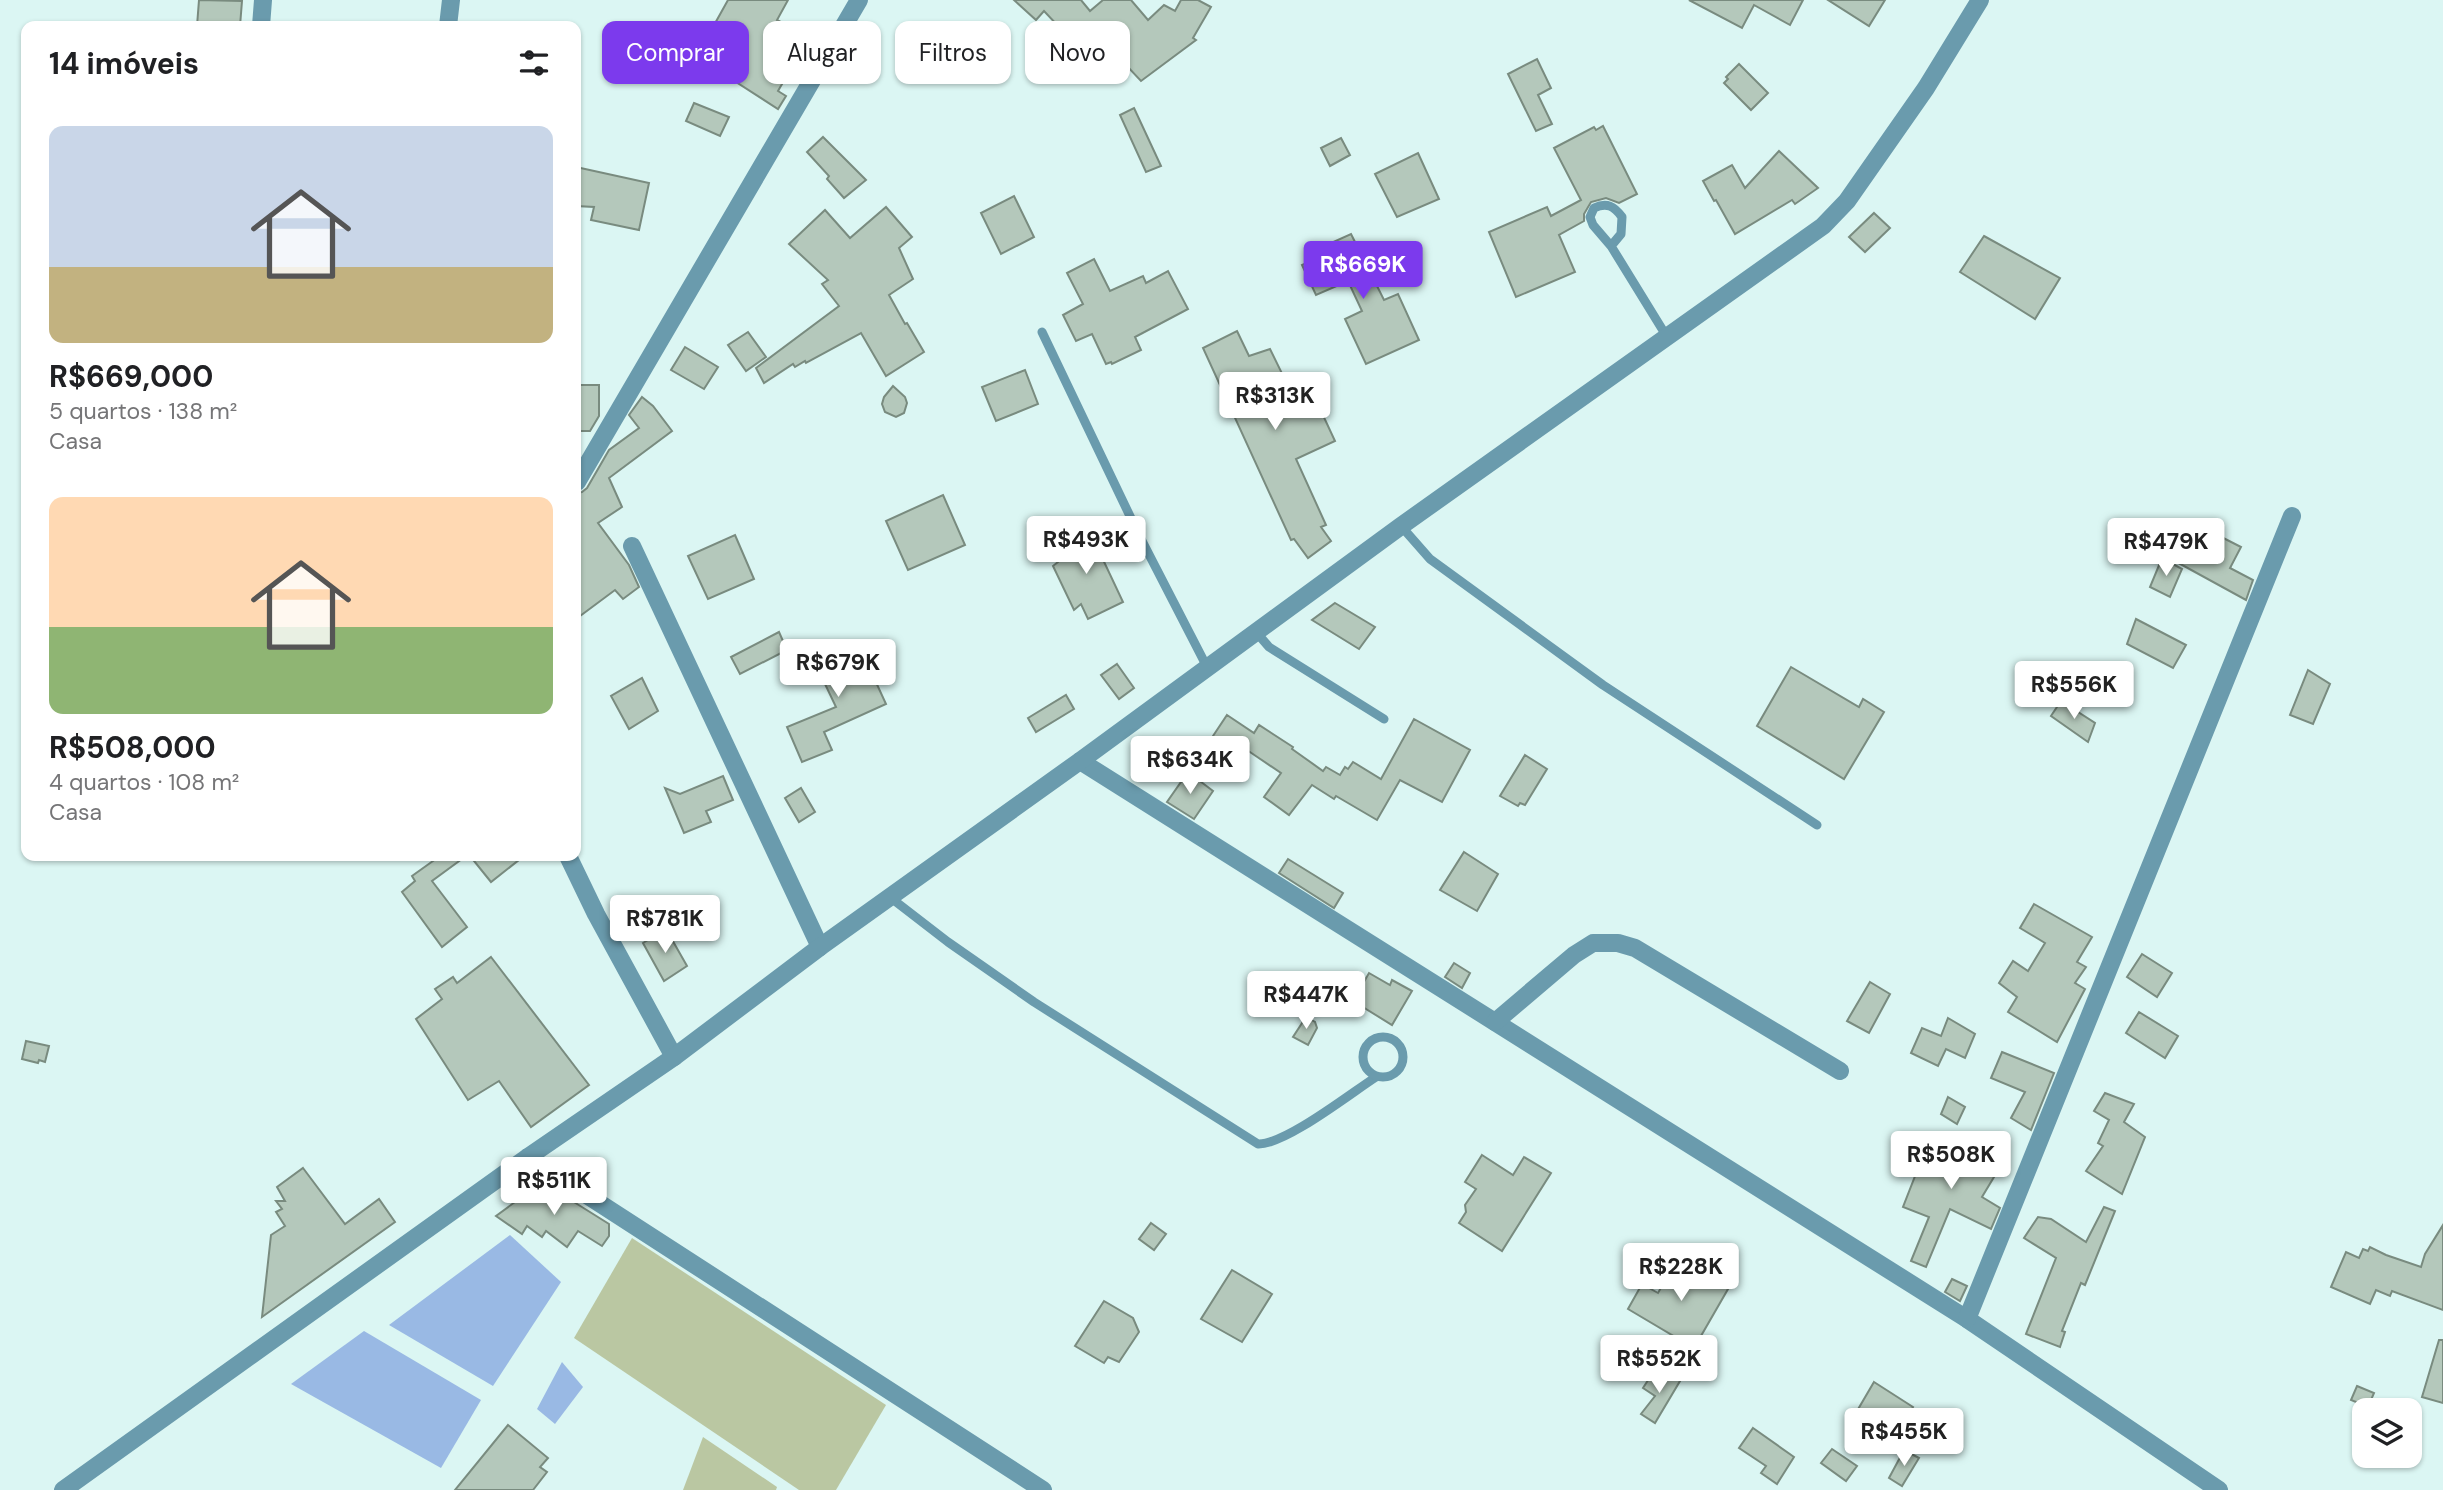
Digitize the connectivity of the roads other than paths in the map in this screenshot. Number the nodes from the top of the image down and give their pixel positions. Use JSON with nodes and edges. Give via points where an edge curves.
{"nodes":[{"id":1,"x":263,"y":0,"type":"edge"},
{"id":2,"x":450,"y":0,"type":"edge"},
{"id":3,"x":859,"y":0,"type":"edge"},
{"id":4,"x":1980,"y":0,"type":"edge"},
{"id":5,"x":261,"y":21,"type":"edge"},
{"id":6,"x":448,"y":21,"type":"edge"},
{"id":7,"x":1611,"y":246,"type":"junction"},
{"id":8,"x":1042,"y":332,"type":"dead end"},
{"id":9,"x":1667,"y":337,"type":"junction"},
{"id":10,"x":581,"y":475,"type":"edge"},
{"id":11,"x":2292,"y":516,"type":"dead end"},
{"id":12,"x":1401,"y":526,"type":"junction"},
{"id":13,"x":632,"y":546,"type":"dead end"},
{"id":14,"x":1256,"y":632,"type":"junction"},
{"id":15,"x":1207,"y":667,"type":"junction"},
{"id":16,"x":1384,"y":719,"type":"dead end"},
{"id":17,"x":1080,"y":761,"type":"junction"},
{"id":18,"x":1817,"y":825,"type":"dead end"},
{"id":19,"x":570,"y":861,"type":"edge"},
{"id":20,"x":891,"y":898,"type":"junction"},
{"id":21,"x":820,"y":947,"type":"junction"},
{"id":22,"x":1494,"y":1022,"type":"junction"},
{"id":23,"x":674,"y":1057,"type":"junction"},
{"id":24,"x":1840,"y":1070,"type":"dead end"},
{"id":25,"x":1376,"y":1077,"type":"junction"},
{"id":26,"x":528,"y":1157,"type":"junction"},
{"id":27,"x":1967,"y":1319,"type":"junction"},
{"id":28,"x":63,"y":1490,"type":"edge"},
{"id":29,"x":1043,"y":1490,"type":"edge"},
{"id":30,"x":2219,"y":1490,"type":"edge"}],
"edges":[{"from":1,"to":5,"type":"street"},
{"from":2,"to":6,"type":"street"},
{"from":3,"to":10,"type":"street"},
{"from":4,"to":9,"type":"street","via":[[1926,88],[1839,209],[1823,226]]},
{"from":7,"to":7,"type":"lane","via":[[1590,217],[1594,208],[1603,204],[1615,207],[1622,217],[1621,234]]},
{"from":7,"to":9,"type":"lane"},
{"from":8,"to":15,"type":"lane"},
{"from":9,"to":12,"type":"street"},
{"from":11,"to":27,"type":"street"},
{"from":12,"to":14,"type":"street"},
{"from":12,"to":18,"type":"lane","via":[[1430,559],[1603,685]]},
{"from":13,"to":21,"type":"street"},
{"from":14,"to":15,"type":"street"},
{"from":14,"to":16,"type":"lane","via":[[1269,647]]},
{"from":15,"to":17,"type":"street"},
{"from":17,"to":20,"type":"street"},
{"from":17,"to":22,"type":"street"},
{"from":19,"to":23,"type":"street"},
{"from":20,"to":21,"type":"street"},
{"from":20,"to":25,"type":"lane","via":[[1034,1002],[1258,1144],[1294,1131]]},
{"from":21,"to":23,"type":"street"},
{"from":22,"to":24,"type":"street","via":[[1574,955],[1593,943],[1618,943],[1636,948]]},
{"from":22,"to":27,"type":"street"},
{"from":23,"to":26,"type":"street"},
{"from":25,"to":25,"type":"lane","via":[[1392,1076],[1402,1064],[1402,1048],[1390,1038],[1375,1038],[1364,1050],[1364,1066]]},
{"from":26,"to":28,"type":"street"},
{"from":26,"to":29,"type":"street"},
{"from":27,"to":30,"type":"street"}]}
